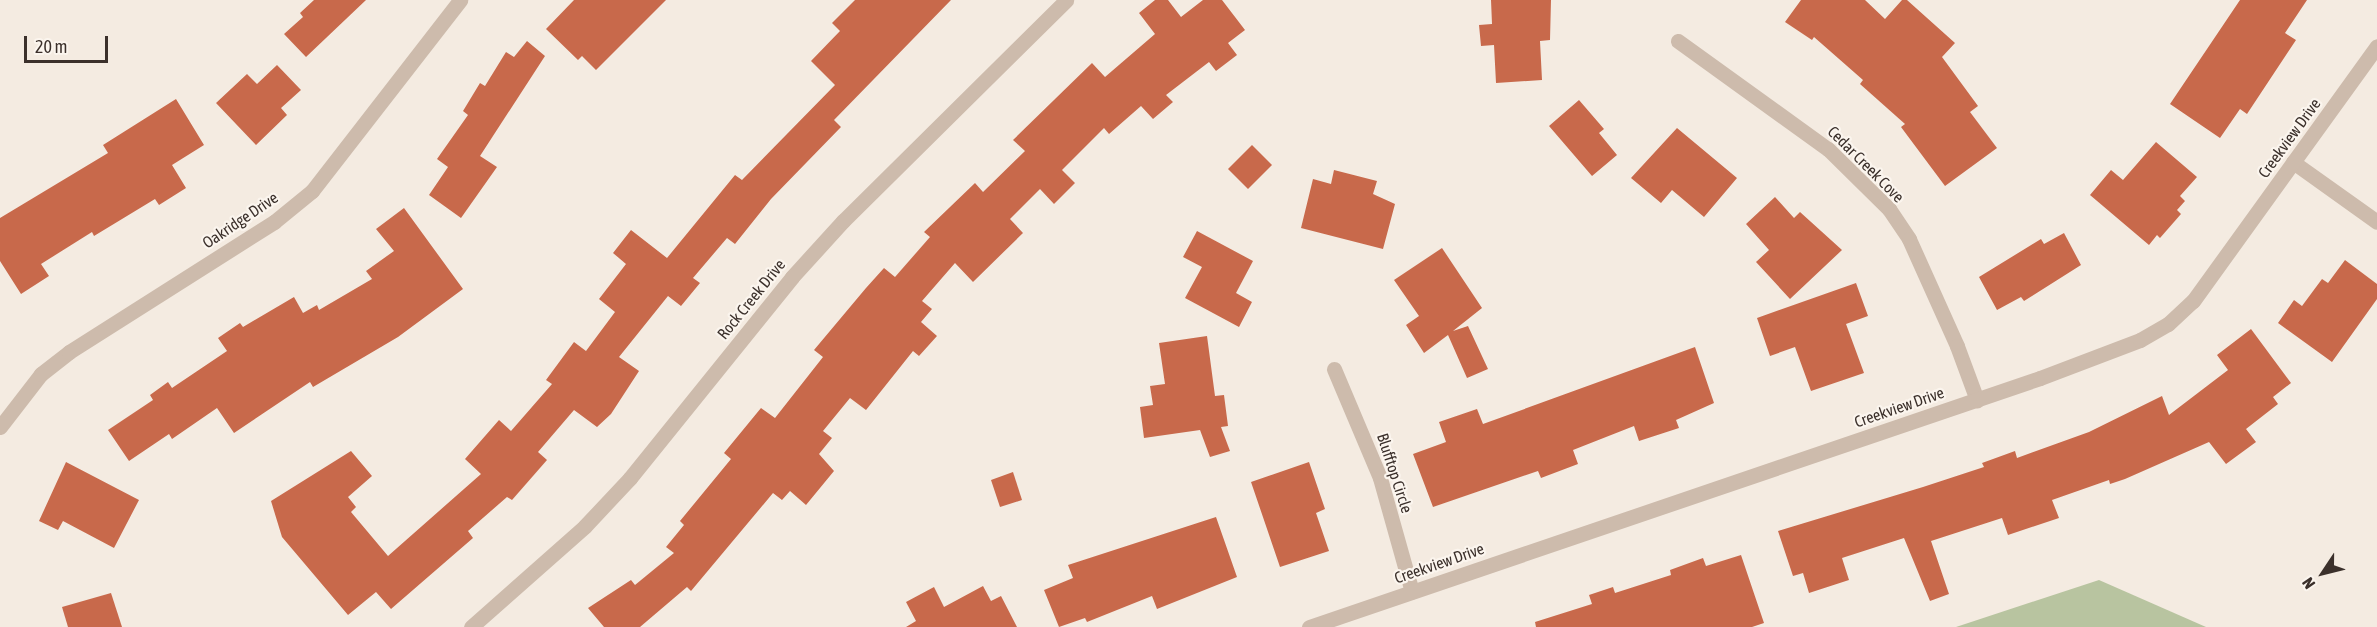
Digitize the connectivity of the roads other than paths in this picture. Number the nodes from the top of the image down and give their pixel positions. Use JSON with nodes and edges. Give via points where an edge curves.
{"nodes":[{"id":1,"x":460,"y":0,"type":"edge"},
{"id":2,"x":1066,"y":0,"type":"edge"},
{"id":3,"x":1678,"y":41,"type":"dead end"},
{"id":4,"x":2377,"y":46,"type":"edge"},
{"id":5,"x":2293,"y":162,"type":"junction"},
{"id":6,"x":2377,"y":222,"type":"edge"},
{"id":7,"x":1334,"y":369,"type":"dead end"},
{"id":8,"x":1977,"y":400,"type":"junction"},
{"id":9,"x":0,"y":427,"type":"edge"},
{"id":10,"x":1412,"y":591,"type":"junction"},
{"id":11,"x":471,"y":627,"type":"edge"},
{"id":12,"x":1309,"y":627,"type":"edge"}],
"edges":[{"from":1,"to":9,"type":"street","name":"Oakridge Drive","via":[[312,191],[274,222],[69,352],[41,374]]},
{"from":2,"to":11,"type":"street","name":"Rock Creek Drive","via":[[792,276],[630,478],[585,526]]},
{"from":3,"to":8,"type":"street","name":"Cedar Creek Cove","via":[[1828,149],[1889,209],[1909,239]]},
{"from":4,"to":5,"type":"street","name":"Creekview Drive"},
{"from":5,"to":6,"type":"street"},
{"from":5,"to":8,"type":"street","name":"Creekview Drive","via":[[2193,301],[2168,324],[2140,340]]},
{"from":7,"to":10,"type":"street","name":"Blufftop Circle","via":[[1380,478]]},
{"from":8,"to":10,"type":"street","name":"Creekview Drive"},
{"from":10,"to":12,"type":"street","name":"Creekview Drive"}]}
